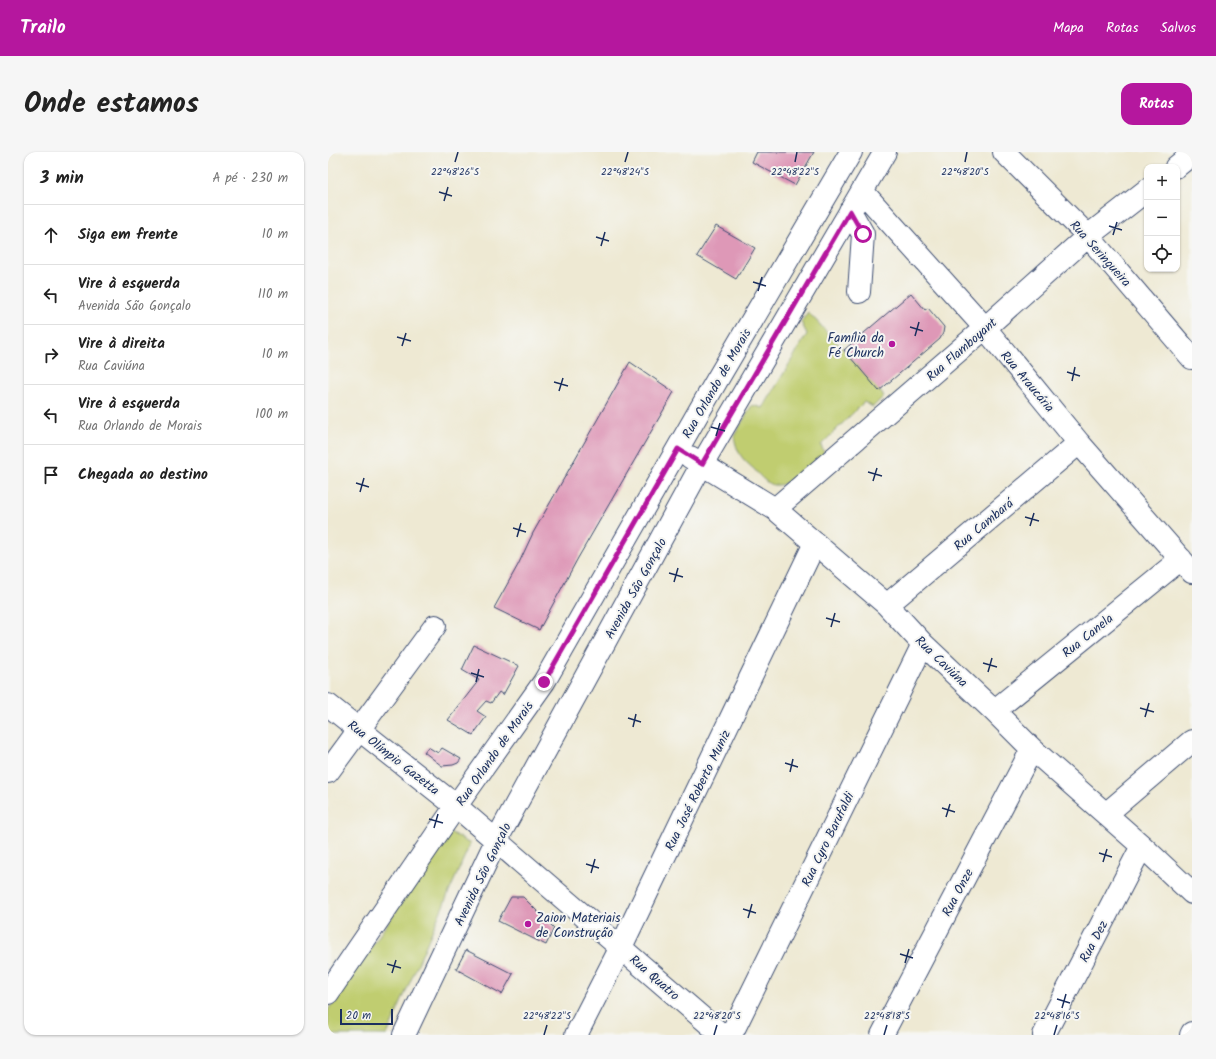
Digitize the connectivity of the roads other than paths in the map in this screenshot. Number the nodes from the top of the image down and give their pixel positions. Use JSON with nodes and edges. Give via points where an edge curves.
{"nodes":[{"id":1,"x":851,"y":152,"type":"edge"},
{"id":2,"x":885,"y":152,"type":"edge"},
{"id":3,"x":1004,"y":152,"type":"edge"},
{"id":4,"x":1192,"y":154,"type":"edge"},
{"id":5,"x":1180,"y":164,"type":"edge"},
{"id":6,"x":862,"y":191,"type":"junction"},
{"id":7,"x":1144,"y":192,"type":"edge"},
{"id":8,"x":850,"y":211,"type":"junction"},
{"id":9,"x":1088,"y":236,"type":"junction"},
{"id":10,"x":859,"y":292,"type":"dead end"},
{"id":11,"x":758,"y":313,"type":"junction"},
{"id":12,"x":985,"y":328,"type":"junction"},
{"id":13,"x":780,"y":331,"type":"junction"},
{"id":14,"x":1192,"y":358,"type":"edge"},
{"id":15,"x":1080,"y":443,"type":"junction"},
{"id":16,"x":678,"y":449,"type":"junction"},
{"id":17,"x":702,"y":464,"type":"junction"},
{"id":18,"x":775,"y":509,"type":"junction"},
{"id":19,"x":815,"y":543,"type":"junction"},
{"id":20,"x":1186,"y":565,"type":"edge"},
{"id":21,"x":887,"y":605,"type":"junction"},
{"id":22,"x":435,"y":626,"type":"dead end"},
{"id":23,"x":923,"y":644,"type":"junction"},
{"id":24,"x":544,"y":682,"type":"junction"},
{"id":25,"x":572,"y":702,"type":"junction"},
{"id":26,"x":328,"y":705,"type":"edge"},
{"id":27,"x":994,"y":711,"type":"junction"},
{"id":28,"x":359,"y":730,"type":"junction"},
{"id":29,"x":1192,"y":740,"type":"edge"},
{"id":30,"x":1032,"y":749,"type":"junction"},
{"id":31,"x":328,"y":772,"type":"edge"},
{"id":32,"x":456,"y":806,"type":"junction"},
{"id":33,"x":1106,"y":814,"type":"junction"},
{"id":34,"x":496,"y":842,"type":"junction"},
{"id":35,"x":1142,"y":846,"type":"junction"},
{"id":36,"x":1192,"y":893,"type":"edge"},
{"id":37,"x":621,"y":947,"type":"junction"},
{"id":38,"x":328,"y":993,"type":"edge"},
{"id":39,"x":404,"y":1035,"type":"edge"},
{"id":40,"x":576,"y":1035,"type":"edge"},
{"id":41,"x":722,"y":1035,"type":"edge"},
{"id":42,"x":731,"y":1035,"type":"edge"},
{"id":43,"x":882,"y":1035,"type":"edge"},
{"id":44,"x":1044,"y":1035,"type":"edge"}],
"edges":[{"from":1,"to":11,"type":"street","name":"Rua Orlando de Morais"},
{"from":2,"to":6,"type":"street","name":"Avenida São Gonçalo"},
{"from":3,"to":9,"type":"street","name":"Rua Seringueira"},
{"from":4,"to":5,"type":"street"},
{"from":6,"to":8,"type":"street","name":"Avenida São Gonçalo"},
{"from":6,"to":12,"type":"street","name":"Rua Araucária"},
{"from":7,"to":9,"type":"street","name":"Rua Flamboyant"},
{"from":8,"to":10,"type":"street","via":[[863,234]]},
{"from":8,"to":13,"type":"street","name":"Avenida São Gonçalo"},
{"from":9,"to":12,"type":"street","name":"Rua Flamboyant"},
{"from":9,"to":14,"type":"street","name":"Rua Seringueira"},
{"from":11,"to":13,"type":"street"},
{"from":11,"to":16,"type":"street","name":"Rua Orlando de Morais"},
{"from":12,"to":15,"type":"street","name":"Rua Araucária"},
{"from":12,"to":18,"type":"street","name":"Rua Flamboyant"},
{"from":13,"to":17,"type":"street","name":"Avenida São Gonçalo"},
{"from":15,"to":20,"type":"street","name":"Rua Araucária"},
{"from":15,"to":21,"type":"street","name":"Rua Cambará"},
{"from":16,"to":17,"type":"street","name":"Rua Caviúna"},
{"from":16,"to":24,"type":"street","name":"Rua Orlando de Morais"},
{"from":17,"to":18,"type":"street","name":"Rua Caviúna"},
{"from":17,"to":25,"type":"street","name":"Avenida São Gonçalo"},
{"from":18,"to":19,"type":"street","name":"Rua Caviúna"},
{"from":19,"to":21,"type":"street","name":"Rua Caviúna"},
{"from":19,"to":37,"type":"street","name":"Rua José Roberto Muniz"},
{"from":20,"to":27,"type":"street","name":"Rua Canela"},
{"from":21,"to":23,"type":"street","name":"Rua Caviúna"},
{"from":22,"to":28,"type":"street"},
{"from":23,"to":27,"type":"street","name":"Rua Caviúna"},
{"from":23,"to":42,"type":"street","name":"Rua Cyro Barufaldi"},
{"from":24,"to":25,"type":"street"},
{"from":24,"to":32,"type":"street","name":"Rua Orlando de Morais"},
{"from":25,"to":34,"type":"street","name":"Avenida São Gonçalo"},
{"from":26,"to":28,"type":"street","name":"Rua Olímpio Gazetta"},
{"from":27,"to":30,"type":"street","name":"Rua Caviúna"},
{"from":28,"to":31,"type":"street"},
{"from":28,"to":32,"type":"street","name":"Rua Olímpio Gazetta"},
{"from":29,"to":33,"type":"street"},
{"from":30,"to":33,"type":"street","name":"Rua Caviúna"},
{"from":30,"to":43,"type":"street","name":"Rua Onze"},
{"from":32,"to":34,"type":"street","name":"Rua Olímpio Gazetta"},
{"from":32,"to":38,"type":"street","name":"Rua Orlando de Morais"},
{"from":33,"to":35,"type":"street","name":"Rua Caviúna"},
{"from":34,"to":37,"type":"street","name":"Rua Quatro"},
{"from":34,"to":39,"type":"street","name":"Avenida São Gonçalo"},
{"from":35,"to":36,"type":"street","name":"Rua Caviúna"},
{"from":35,"to":44,"type":"street","name":"Rua Dez"},
{"from":37,"to":40,"type":"street","name":"Rua José Roberto Muniz"},
{"from":37,"to":41,"type":"street","name":"Rua Quatro"}]}
